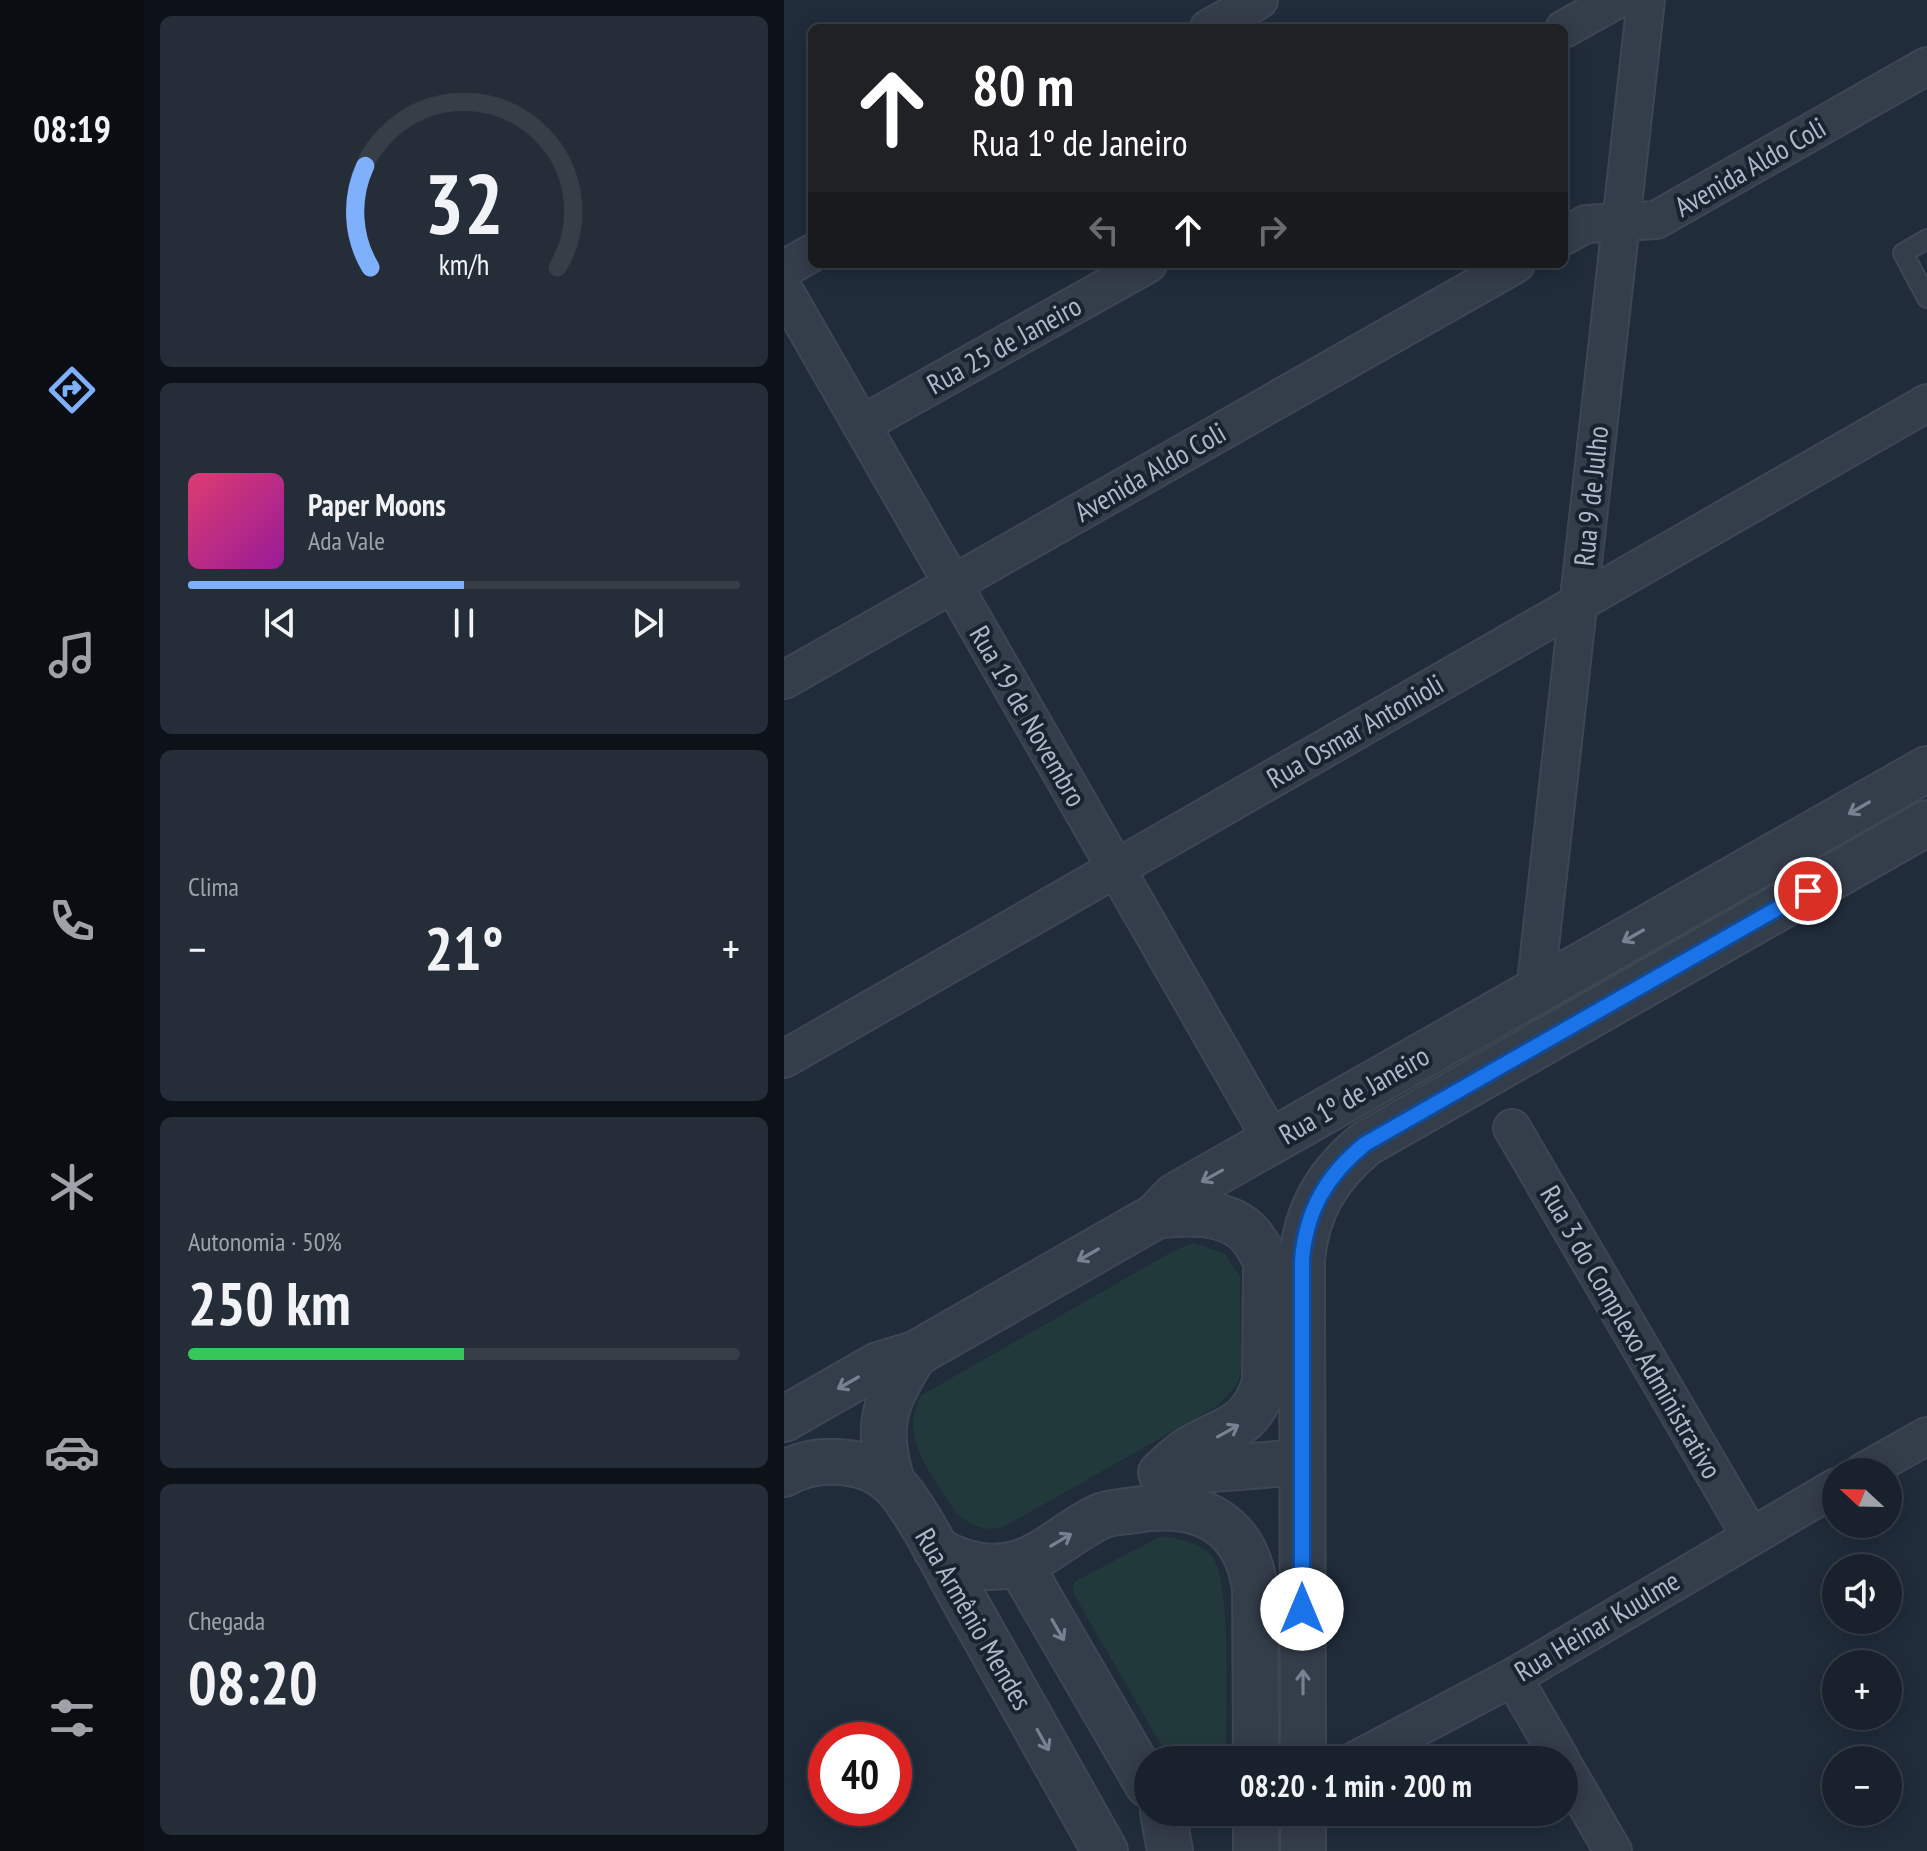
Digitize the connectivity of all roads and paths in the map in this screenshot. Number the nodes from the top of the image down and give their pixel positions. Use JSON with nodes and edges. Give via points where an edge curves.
{"nodes":[{"id":1,"x":1259,"y":0,"type":"edge"},
{"id":2,"x":1616,"y":0,"type":"edge"},
{"id":3,"x":1646,"y":0,"type":"edge"},
{"id":4,"x":1216,"y":24,"type":"edge"},
{"id":5,"x":1568,"y":27,"type":"edge"},
{"id":6,"x":1927,"y":66,"type":"edge"},
{"id":7,"x":1622,"y":222,"type":"junction"},
{"id":8,"x":1568,"y":234,"type":"edge"},
{"id":9,"x":1927,"y":239,"type":"edge"},
{"id":10,"x":808,"y":255,"type":"edge"},
{"id":11,"x":1141,"y":268,"type":"edge"},
{"id":12,"x":1509,"y":268,"type":"edge"},
{"id":13,"x":784,"y":269,"type":"edge"},
{"id":14,"x":784,"y":290,"type":"edge"},
{"id":15,"x":1927,"y":298,"type":"edge"},
{"id":16,"x":1927,"y":403,"type":"edge"},
{"id":17,"x":861,"y":425,"type":"junction"},
{"id":18,"x":953,"y":584,"type":"junction"},
{"id":19,"x":1579,"y":601,"type":"junction"},
{"id":20,"x":784,"y":680,"type":"edge"},
{"id":21,"x":1927,"y":769,"type":"edge"},
{"id":22,"x":1927,"y":823,"type":"edge"},
{"id":23,"x":1116,"y":869,"type":"junction"},
{"id":24,"x":1535,"y":991,"type":"junction"},
{"id":25,"x":784,"y":1059,"type":"edge"},
{"id":26,"x":1512,"y":1128,"type":"dead end"},
{"id":27,"x":1273,"y":1142,"type":"junction"},
{"id":28,"x":1156,"y":1216,"type":"junction"},
{"id":29,"x":1266,"y":1267,"type":"junction"},
{"id":30,"x":1302,"y":1321,"type":"junction"},
{"id":31,"x":915,"y":1354,"type":"junction"},
{"id":32,"x":784,"y":1419,"type":"edge"},
{"id":33,"x":1927,"y":1436,"type":"edge"},
{"id":34,"x":1888,"y":1458,"type":"edge"},
{"id":35,"x":1302,"y":1462,"type":"junction"},
{"id":36,"x":788,"y":1472,"type":"edge"},
{"id":37,"x":1162,"y":1472,"type":"junction"},
{"id":38,"x":892,"y":1482,"type":"junction"},
{"id":39,"x":1822,"y":1495,"type":"edge"},
{"id":40,"x":1101,"y":1516,"type":"junction"},
{"id":41,"x":1750,"y":1535,"type":"junction"},
{"id":42,"x":936,"y":1550,"type":"junction"},
{"id":43,"x":1019,"y":1563,"type":"junction"},
{"id":44,"x":1513,"y":1677,"type":"junction"},
{"id":45,"x":1256,"y":1746,"type":"edge"},
{"id":46,"x":1303,"y":1746,"type":"edge"},
{"id":47,"x":1382,"y":1746,"type":"edge"},
{"id":48,"x":1553,"y":1746,"type":"edge"},
{"id":49,"x":1134,"y":1761,"type":"edge"},
{"id":50,"x":1578,"y":1790,"type":"edge"},
{"id":51,"x":1166,"y":1826,"type":"edge"},
{"id":52,"x":1256,"y":1826,"type":"edge"},
{"id":53,"x":1303,"y":1826,"type":"edge"},
{"id":54,"x":1105,"y":1851,"type":"edge"},
{"id":55,"x":1170,"y":1851,"type":"edge"},
{"id":56,"x":1256,"y":1851,"type":"edge"},
{"id":57,"x":1303,"y":1851,"type":"edge"},
{"id":58,"x":1613,"y":1851,"type":"edge"}],
"edges":[{"from":1,"to":4,"type":"street"},
{"from":2,"to":5,"type":"street"},
{"from":3,"to":7,"type":"street","name":"Rua 9 de Julho"},
{"from":6,"to":7,"type":"street","name":"Avenida Aldo Coli","via":[[1656,220]]},
{"from":7,"to":8,"type":"street","name":"Avenida Aldo Coli","via":[[1586,224]]},
{"from":7,"to":19,"type":"street","name":"Rua 9 de Julho"},
{"from":9,"to":15,"type":"lane","via":[[1903,253]]},
{"from":10,"to":13,"type":"street"},
{"from":11,"to":17,"type":"street","name":"Rua 25 de Janeiro"},
{"from":12,"to":18,"type":"street","name":"Avenida Aldo Coli"},
{"from":14,"to":17,"type":"street","name":"Rua 19 de Novembro"},
{"from":16,"to":19,"type":"street","name":"Rua Osmar Antonioli"},
{"from":17,"to":18,"type":"street","name":"Rua 19 de Novembro"},
{"from":18,"to":20,"type":"street","name":"Avenida Aldo Coli"},
{"from":18,"to":23,"type":"street","name":"Rua 19 de Novembro"},
{"from":19,"to":23,"type":"street","name":"Rua Osmar Antonioli"},
{"from":19,"to":24,"type":"street","name":"Rua 9 de Julho"},
{"from":21,"to":24,"type":"street","name":"Rua 1º de Janeiro","one_way":true},
{"from":22,"to":30,"type":"street","name":"Rua 1º de Janeiro","via":[[1365,1144],[1330,1178],[1313,1208],[1304,1240]]},
{"from":23,"to":25,"type":"street","name":"Rua Osmar Antonioli"},
{"from":23,"to":27,"type":"street","name":"Rua 19 de Novembro"},
{"from":24,"to":27,"type":"street","name":"Rua 1º de Janeiro"},
{"from":26,"to":41,"type":"street","name":"Rua 3 do Complexo Administrativo"},
{"from":27,"to":28,"type":"street","name":"Rua 1º de Janeiro","one_way":true,"via":[[1175,1196]]},
{"from":28,"to":29,"type":"street","via":[[1200,1214],[1229,1222],[1250,1235]]},
{"from":28,"to":31,"type":"street","name":"Rua 1º de Janeiro","one_way":true},
{"from":29,"to":30,"type":"street"},
{"from":37,"to":29,"type":"street","one_way":true,"via":[[1187,1451],[1242,1422],[1260,1397],[1265,1382]]},
{"from":30,"to":35,"type":"street","name":"Rua 1º de Janeiro"},
{"from":31,"to":32,"type":"street","name":"Rua 1º de Janeiro","one_way":true,"via":[[878,1365]]},
{"from":31,"to":38,"type":"street","via":[[886,1403],[883,1451]]},
{"from":33,"to":34,"type":"street"},
{"from":35,"to":37,"type":"street"},
{"from":46,"to":35,"type":"street","name":"Rua 1º de Janeiro","one_way":true},
{"from":36,"to":38,"type":"street","via":[[811,1462],[833,1461]]},
{"from":37,"to":40,"type":"street","via":[[1128,1491]]},
{"from":38,"to":42,"type":"street","name":"Rua Armênio Mendes"},
{"from":39,"to":41,"type":"street","name":"Rua Heinar Kuulme"},
{"from":43,"to":40,"type":"street","one_way":true},
{"from":40,"to":45,"type":"street","via":[[1151,1508],[1198,1510],[1241,1544],[1252,1564],[1255,1588]]},
{"from":41,"to":44,"type":"street","name":"Rua Heinar Kuulme"},
{"from":42,"to":43,"type":"street","via":[[972,1565]]},
{"from":42,"to":54,"type":"street","name":"Rua Armênio Mendes","one_way":true},
{"from":43,"to":49,"type":"street","one_way":true},
{"from":44,"to":47,"type":"street","name":"Rua Heinar Kuulme"},
{"from":44,"to":48,"type":"street"},
{"from":50,"to":58,"type":"street"},
{"from":51,"to":55,"type":"street"},
{"from":52,"to":56,"type":"street"},
{"from":53,"to":57,"type":"street"}]}
